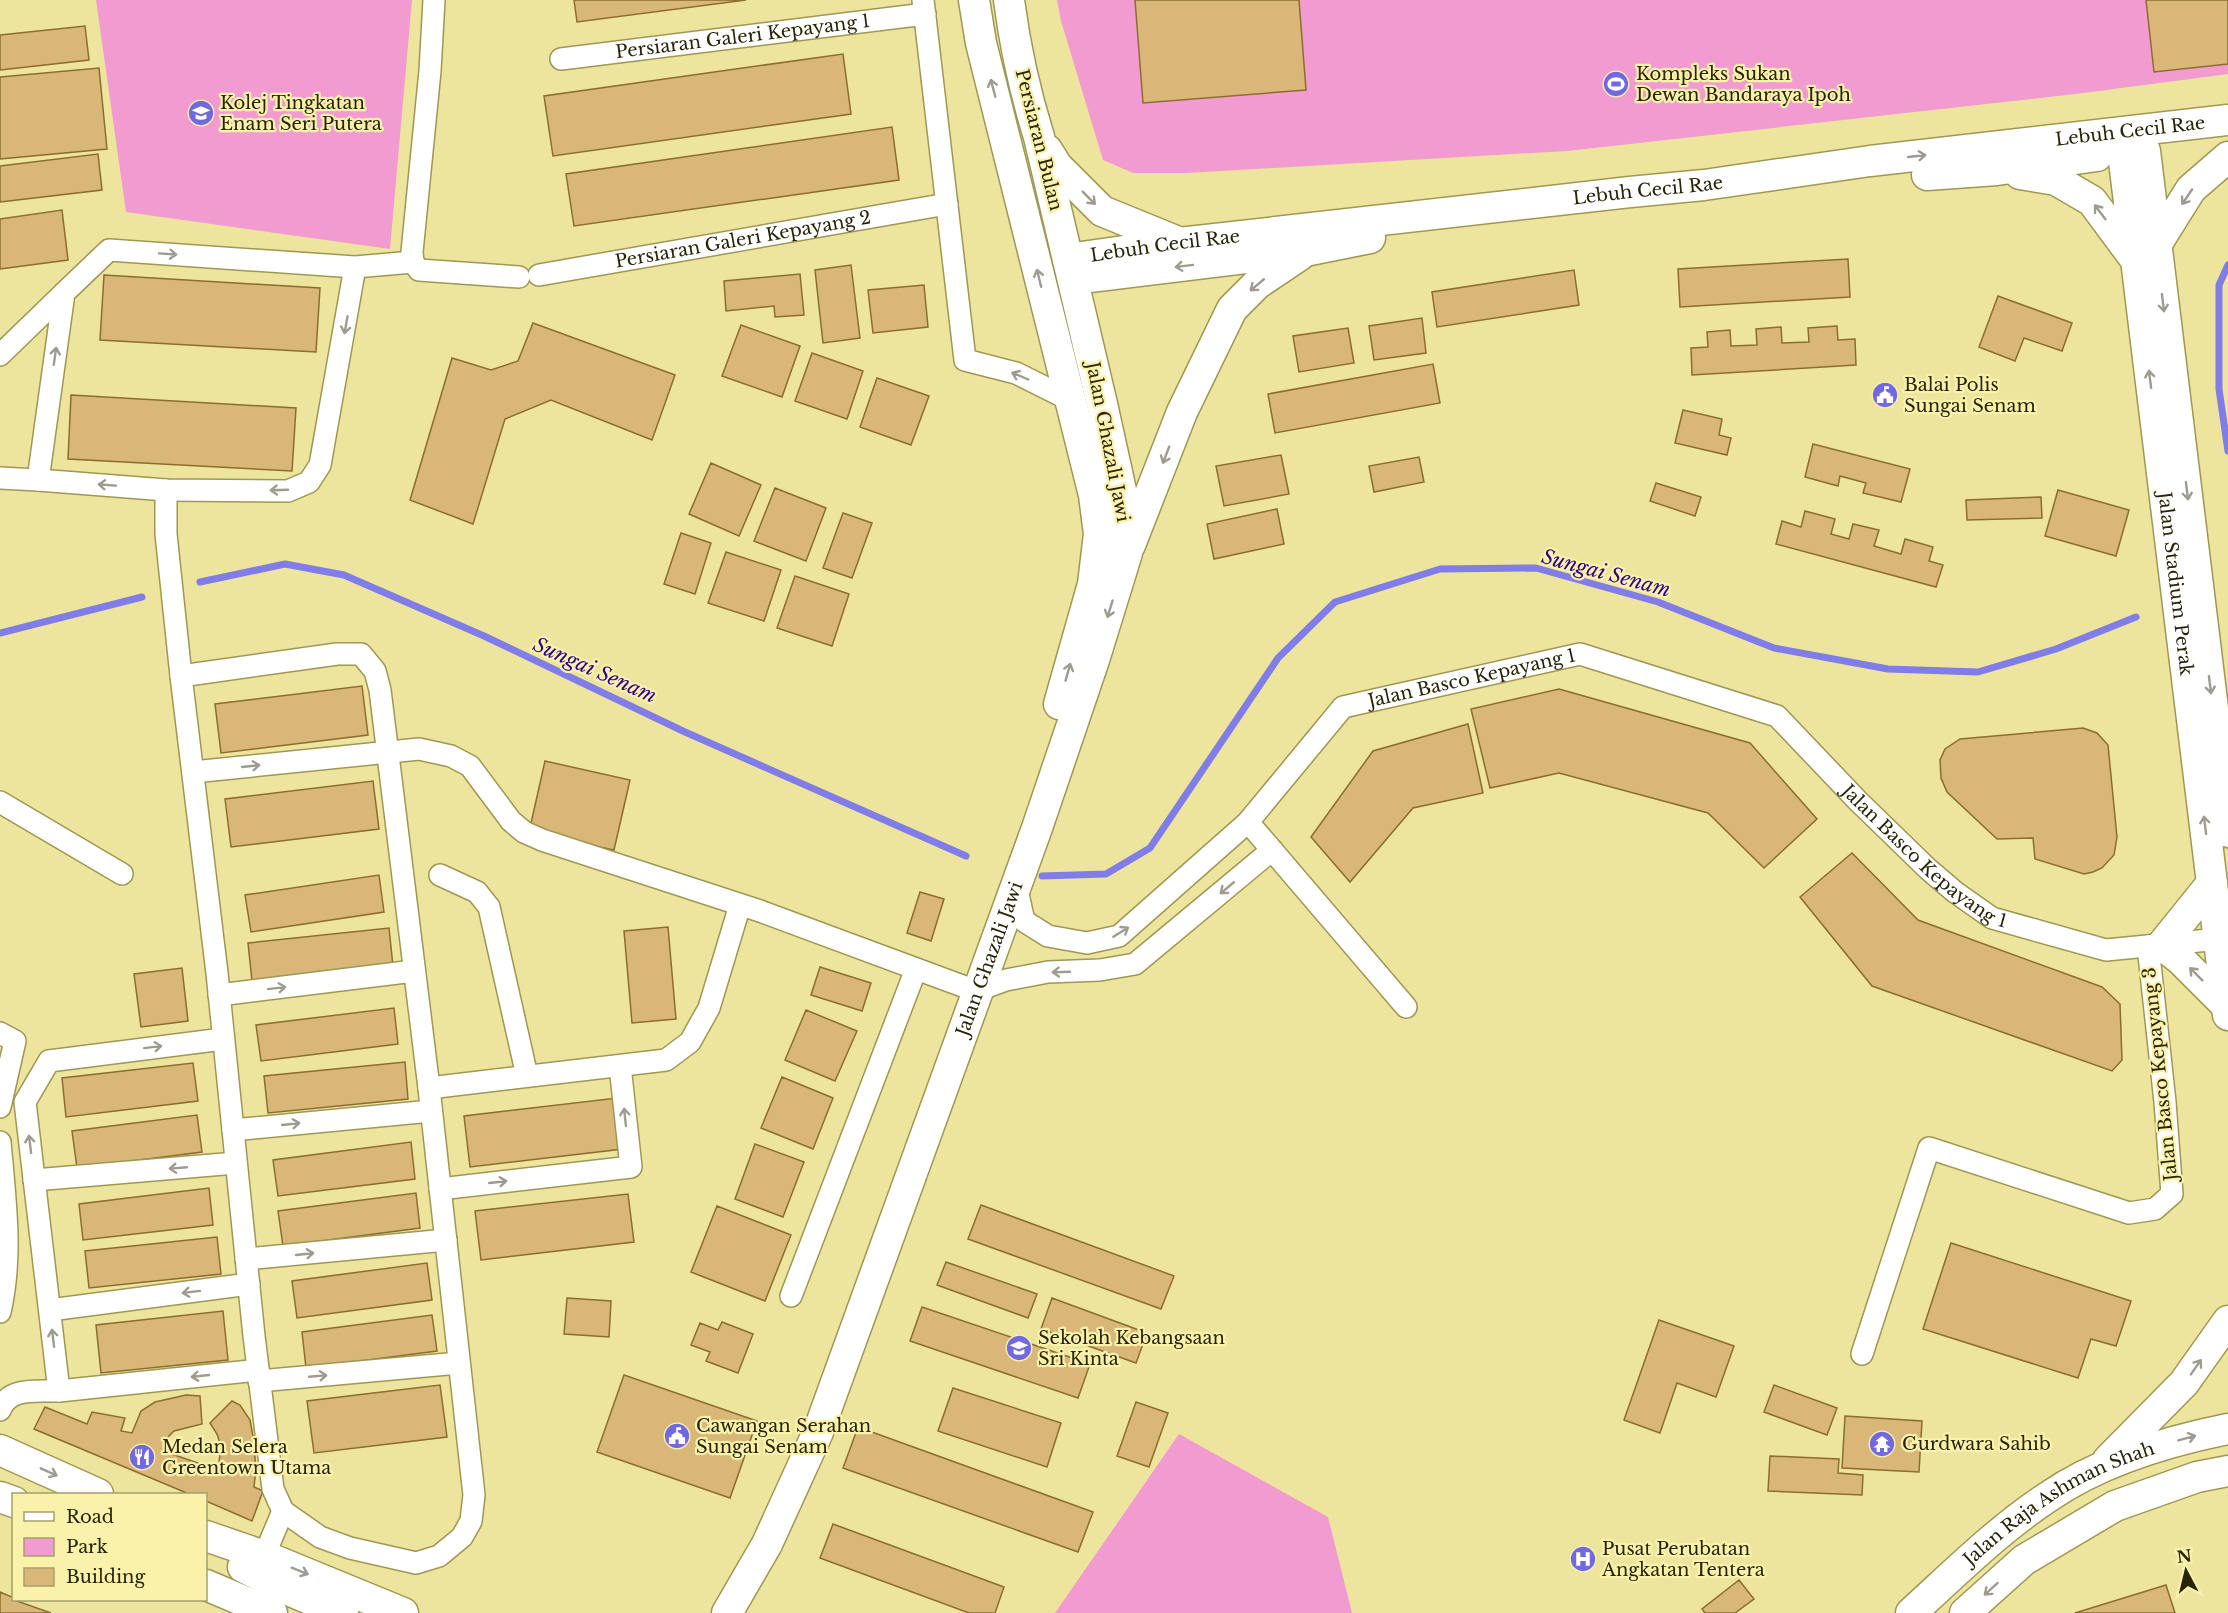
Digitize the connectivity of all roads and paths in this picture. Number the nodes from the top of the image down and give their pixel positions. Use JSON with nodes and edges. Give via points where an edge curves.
{"nodes":[{"id":1,"x":434,"y":0,"type":"edge"},
{"id":2,"x":974,"y":0,"type":"edge"},
{"id":3,"x":1009,"y":0,"type":"edge"},
{"id":4,"x":924,"y":7,"type":"edge"},
{"id":5,"x":561,"y":59,"type":"dead end"},
{"id":6,"x":2228,"y":120,"type":"edge"},
{"id":7,"x":2228,"y":125,"type":"edge"},
{"id":8,"x":1039,"y":137,"type":"junction"},
{"id":9,"x":2228,"y":139,"type":"edge"},
{"id":10,"x":2134,"y":150,"type":"junction"},
{"id":11,"x":1011,"y":157,"type":"junction"},
{"id":12,"x":2228,"y":157,"type":"edge"},
{"id":13,"x":2002,"y":158,"type":"junction"},
{"id":14,"x":947,"y":204,"type":"junction"},
{"id":15,"x":1179,"y":243,"type":"junction"},
{"id":16,"x":1305,"y":251,"type":"junction"},
{"id":17,"x":2146,"y":252,"type":"junction"},
{"id":18,"x":414,"y":262,"type":"junction"},
{"id":19,"x":355,"y":267,"type":"junction"},
{"id":20,"x":1069,"y":270,"type":"junction"},
{"id":21,"x":64,"y":293,"type":"junction"},
{"id":22,"x":0,"y":355,"type":"edge"},
{"id":23,"x":1072,"y":401,"type":"junction"},
{"id":24,"x":0,"y":478,"type":"edge"},
{"id":25,"x":38,"y":480,"type":"junction"},
{"id":26,"x":166,"y":489,"type":"junction"},
{"id":27,"x":1099,"y":537,"type":"junction"},
{"id":28,"x":1127,"y":553,"type":"junction"},
{"id":29,"x":181,"y":676,"type":"junction"},
{"id":30,"x":388,"y":751,"type":"junction"},
{"id":31,"x":192,"y":772,"type":"junction"},
{"id":32,"x":0,"y":802,"type":"edge"},
{"id":33,"x":1248,"y":822,"type":"junction"},
{"id":34,"x":2228,"y":832,"type":"edge"},
{"id":35,"x":1272,"y":850,"type":"junction"},
{"id":36,"x":123,"y":874,"type":"dead end"},
{"id":37,"x":440,"y":875,"type":"dead end"},
{"id":38,"x":2212,"y":883,"type":"junction"},
{"id":39,"x":1016,"y":884,"type":"junction"},
{"id":40,"x":740,"y":905,"type":"junction"},
{"id":41,"x":2225,"y":933,"type":"edge"},
{"id":42,"x":2155,"y":946,"type":"junction"},
{"id":43,"x":916,"y":969,"type":"junction"},
{"id":44,"x":414,"y":971,"type":"junction"},
{"id":45,"x":970,"y":988,"type":"junction"},
{"id":46,"x":219,"y":995,"type":"junction"},
{"id":47,"x":1406,"y":1007,"type":"dead end"},
{"id":48,"x":2227,"y":1011,"type":"edge"},
{"id":49,"x":0,"y":1033,"type":"edge"},
{"id":50,"x":223,"y":1038,"type":"junction"},
{"id":51,"x":620,"y":1066,"type":"junction"},
{"id":52,"x":527,"y":1076,"type":"junction"},
{"id":53,"x":429,"y":1088,"type":"junction"},
{"id":54,"x":0,"y":1107,"type":"edge"},
{"id":55,"x":431,"y":1111,"type":"junction"},
{"id":56,"x":233,"y":1130,"type":"junction"},
{"id":57,"x":0,"y":1142,"type":"edge"},
{"id":58,"x":236,"y":1163,"type":"junction"},
{"id":59,"x":34,"y":1180,"type":"junction"},
{"id":60,"x":440,"y":1189,"type":"junction"},
{"id":61,"x":446,"y":1240,"type":"junction"},
{"id":62,"x":246,"y":1259,"type":"junction"},
{"id":63,"x":249,"y":1284,"type":"junction"},
{"id":64,"x":792,"y":1296,"type":"dead end"},
{"id":65,"x":50,"y":1310,"type":"junction"},
{"id":66,"x":0,"y":1312,"type":"edge"},
{"id":67,"x":2228,"y":1321,"type":"edge"},
{"id":68,"x":1862,"y":1354,"type":"dead end"},
{"id":69,"x":459,"y":1363,"type":"junction"},
{"id":70,"x":259,"y":1375,"type":"junction"},
{"id":71,"x":59,"y":1391,"type":"junction"},
{"id":72,"x":0,"y":1410,"type":"edge"},
{"id":73,"x":2228,"y":1429,"type":"edge"},
{"id":74,"x":2228,"y":1449,"type":"edge"},
{"id":75,"x":0,"y":1450,"type":"edge"},
{"id":76,"x":2098,"y":1470,"type":"junction"},
{"id":77,"x":2228,"y":1471,"type":"edge"},
{"id":78,"x":96,"y":1493,"type":"edge"},
{"id":79,"x":283,"y":1511,"type":"junction"},
{"id":80,"x":207,"y":1536,"type":"edge"},
{"id":81,"x":207,"y":1548,"type":"edge"},
{"id":82,"x":264,"y":1556,"type":"junction"},
{"id":83,"x":2024,"y":1560,"type":"junction"},
{"id":84,"x":207,"y":1585,"type":"edge"},
{"id":85,"x":272,"y":1613,"type":"edge"},
{"id":86,"x":343,"y":1613,"type":"edge"},
{"id":87,"x":403,"y":1613,"type":"edge"},
{"id":88,"x":711,"y":1613,"type":"edge"},
{"id":89,"x":727,"y":1613,"type":"edge"},
{"id":90,"x":1911,"y":1613,"type":"edge"},
{"id":91,"x":1965,"y":1613,"type":"edge"}],
"edges":[{"from":1,"to":18,"type":"street"},
{"from":11,"to":2,"type":"street","name":"Jalan Ghazali Jawi","one_way":true,"via":[[981,43]]},
{"from":3,"to":8,"type":"street","name":"Persiaran Bulan","via":[[1015,44]]},
{"from":4,"to":5,"type":"street","name":"Persiaran Galeri Kepayang 1"},
{"from":4,"to":14,"type":"street"},
{"from":6,"to":13,"type":"street","name":"Lebuh Cecil Rae"},
{"from":7,"to":10,"type":"street","via":[[2150,139]]},
{"from":8,"to":15,"type":"street","one_way":true,"via":[[1057,166],[1101,211]]},
{"from":8,"to":20,"type":"street","name":"Persiaran Bulan"},
{"from":9,"to":10,"type":"street","name":"Lebuh Cecil Rae"},
{"from":10,"to":13,"type":"street","name":"Lebuh Cecil Rae"},
{"from":10,"to":17,"type":"street","name":"Jalan Stadium Perak"},
{"from":11,"to":20,"type":"street","via":[[1049,251]]},
{"from":23,"to":11,"type":"street","name":"Jalan Ghazali Jawi","one_way":true},
{"from":12,"to":17,"type":"street","one_way":true,"via":[[2191,189]]},
{"from":15,"to":13,"type":"street","name":"Lebuh Cecil Rae","one_way":true,"via":[[1704,185],[1869,161]]},
{"from":13,"to":16,"type":"street","name":"Lebuh Cecil Rae","via":[[1875,180],[1370,238]]},
{"from":17,"to":13,"type":"street","one_way":true,"via":[[2092,201],[2056,180]]},
{"from":14,"to":18,"type":"street","name":"Persiaran Galeri Kepayang 2","via":[[529,276],[419,270]]},
{"from":23,"to":14,"type":"street","one_way":true,"via":[[1016,373],[965,360]]},
{"from":15,"to":20,"type":"street","name":"Lebuh Cecil Rae"},
{"from":16,"to":20,"type":"street","name":"Lebuh Cecil Rae","one_way":true},
{"from":16,"to":28,"type":"street","one_way":true,"via":[[1257,284],[1232,309],[1182,412]]},
{"from":17,"to":34,"type":"street","name":"Jalan Stadium Perak","one_way":true},
{"from":38,"to":17,"type":"street","name":"Jalan Stadium Perak","one_way":true},
{"from":18,"to":19,"type":"street"},
{"from":21,"to":19,"type":"street","one_way":true,"via":[[109,250]]},
{"from":19,"to":26,"type":"street","one_way":true,"via":[[320,465],[309,482],[288,491]]},
{"from":20,"to":27,"type":"street","via":[[1061,298],[1106,497]]},
{"from":20,"to":28,"type":"street","name":"Jalan Ghazali Jawi","via":[[1124,504]]},
{"from":21,"to":22,"type":"street"},
{"from":25,"to":21,"type":"street","one_way":true},
{"from":23,"to":27,"type":"street","name":"Jalan Ghazali Jawi","via":[[1094,495]]},
{"from":24,"to":25,"type":"street"},
{"from":26,"to":25,"type":"street","one_way":true},
{"from":26,"to":29,"type":"street","via":[[166,534]]},
{"from":45,"to":27,"type":"street","name":"Jalan Ghazali Jawi","one_way":true,"via":[[1044,756],[1093,584]]},
{"from":28,"to":39,"type":"street","name":"Jalan Ghazali Jawi","one_way":true},
{"from":29,"to":30,"type":"street","via":[[362,654],[375,671]]},
{"from":29,"to":31,"type":"street"},
{"from":31,"to":30,"type":"street","one_way":true},
{"from":30,"to":40,"type":"street","via":[[418,749],[451,756],[470,766],[524,832]]},
{"from":30,"to":44,"type":"street"},
{"from":31,"to":46,"type":"street"},
{"from":32,"to":36,"type":"street"},
{"from":33,"to":35,"type":"street"},
{"from":39,"to":33,"type":"street","name":"Jalan Basco Kepayang 1","one_way":true,"via":[[1024,921],[1048,936],[1087,943],[1119,936]]},
{"from":33,"to":42,"type":"street","name":"Jalan Basco Kepayang 1","via":[[1343,707],[1580,654],[1777,716],[1928,869],[1992,918],[2106,950]]},
{"from":35,"to":45,"type":"street","one_way":true,"via":[[1136,964],[1048,972]]},
{"from":35,"to":47,"type":"street"},
{"from":37,"to":52,"type":"street","via":[[477,892],[489,907]]},
{"from":38,"to":41,"type":"street","name":"Jalan Stadium Perak"},
{"from":38,"to":42,"type":"street"},
{"from":39,"to":45,"type":"street","name":"Jalan Ghazali Jawi"},
{"from":40,"to":43,"type":"street"},
{"from":40,"to":51,"type":"street","via":[[709,1008],[690,1042],[666,1060]]},
{"from":41,"to":42,"type":"street","name":"Jalan Basco Kepayang 1"},
{"from":41,"to":48,"type":"street","name":"Jalan Stadium Perak"},
{"from":48,"to":42,"type":"street","one_way":true,"via":[[2181,960]]},
{"from":42,"to":68,"type":"street","name":"Jalan Basco Kepayang 3","via":[[2172,1194],[2155,1209],[2129,1213],[1929,1148]]},
{"from":43,"to":45,"type":"street"},
{"from":43,"to":64,"type":"street"},
{"from":46,"to":44,"type":"street","one_way":true},
{"from":44,"to":53,"type":"street"},
{"from":45,"to":88,"type":"street","via":[[767,1516]]},
{"from":45,"to":89,"type":"street","name":"Jalan Ghazali Jawi","via":[[818,1432],[767,1544]]},
{"from":46,"to":50,"type":"street"},
{"from":49,"to":54,"type":"street","via":[[15,1041]]},
{"from":50,"to":56,"type":"street"},
{"from":59,"to":50,"type":"street","one_way":true,"via":[[25,1102],[49,1061]]},
{"from":51,"to":52,"type":"street"},
{"from":60,"to":51,"type":"street","one_way":true,"via":[[631,1167]]},
{"from":52,"to":53,"type":"street"},
{"from":53,"to":55,"type":"street"},
{"from":56,"to":55,"type":"street","one_way":true},
{"from":55,"to":60,"type":"street"},
{"from":56,"to":58,"type":"street"},
{"from":57,"to":66,"type":"street","via":[[8,1242]]},
{"from":58,"to":59,"type":"street","one_way":true},
{"from":58,"to":62,"type":"street"},
{"from":59,"to":65,"type":"street"},
{"from":60,"to":61,"type":"street"},
{"from":62,"to":61,"type":"street","one_way":true},
{"from":61,"to":69,"type":"street"},
{"from":62,"to":63,"type":"street"},
{"from":63,"to":65,"type":"street","one_way":true},
{"from":63,"to":70,"type":"street"},
{"from":71,"to":65,"type":"street","one_way":true},
{"from":76,"to":67,"type":"street","one_way":true,"via":[[2184,1383]]},
{"from":70,"to":69,"type":"street","one_way":true},
{"from":69,"to":79,"type":"street","via":[[474,1495],[471,1521],[462,1537],[439,1556],[416,1563],[320,1538]]},
{"from":70,"to":71,"type":"street","one_way":true},
{"from":70,"to":79,"type":"street","via":[[273,1489]]},
{"from":71,"to":72,"type":"street","via":[[11,1395]]},
{"from":76,"to":73,"type":"street","name":"Jalan Raja Ashman Shah","one_way":true,"via":[[2154,1447]]},
{"from":74,"to":83,"type":"street","via":[[2160,1466],[2086,1504]]},
{"from":75,"to":78,"type":"street","one_way":true},
{"from":76,"to":90,"type":"street","name":"Jalan Raja Ashman Shah","via":[[2049,1496],[2005,1528]]},
{"from":77,"to":83,"type":"street","name":"Jalan Raja Ashman Shah","via":[[2197,1477],[2115,1506]]},
{"from":79,"to":82,"type":"street"},
{"from":80,"to":82,"type":"street"},
{"from":81,"to":86,"type":"street","via":[[288,1590]]},
{"from":82,"to":87,"type":"street","one_way":true},
{"from":83,"to":91,"type":"street","name":"Jalan Raja Ashman Shah","one_way":true},
{"from":84,"to":85,"type":"street"}]}
